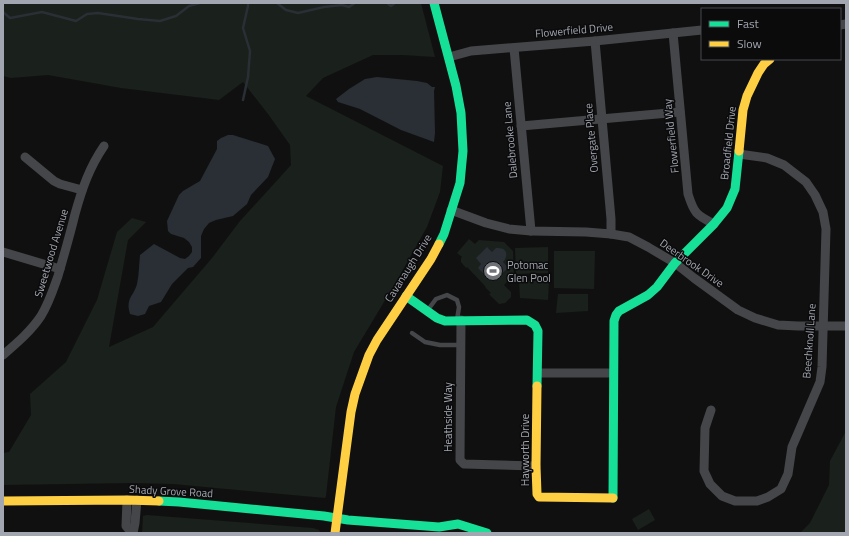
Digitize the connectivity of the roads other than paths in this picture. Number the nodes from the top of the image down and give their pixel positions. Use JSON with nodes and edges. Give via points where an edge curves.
{"nodes":[{"id":1,"x":434,"y":3,"type":"edge"},
{"id":2,"x":701,"y":30,"type":"edge"},
{"id":3,"x":673,"y":33,"type":"junction"},
{"id":4,"x":594,"y":41,"type":"junction"},
{"id":5,"x":514,"y":48,"type":"junction"},
{"id":6,"x":449,"y":57,"type":"junction"},
{"id":7,"x":769,"y":60,"type":"edge"},
{"id":8,"x":680,"y":112,"type":"junction"},
{"id":9,"x":601,"y":119,"type":"junction"},
{"id":10,"x":521,"y":126,"type":"junction"},
{"id":11,"x":104,"y":146,"type":"dead end"},
{"id":12,"x":739,"y":154,"type":"junction"},
{"id":13,"x":25,"y":157,"type":"dead end"},
{"id":14,"x":82,"y":190,"type":"junction"},
{"id":15,"x":451,"y":210,"type":"junction"},
{"id":16,"x":714,"y":224,"type":"junction"},
{"id":17,"x":531,"y":231,"type":"junction"},
{"id":18,"x":611,"y":234,"type":"junction"},
{"id":19,"x":3,"y":252,"type":"edge"},
{"id":20,"x":675,"y":263,"type":"junction"},
{"id":21,"x":60,"y":269,"type":"junction"},
{"id":22,"x":406,"y":296,"type":"junction"},
{"id":23,"x":427,"y":311,"type":"junction"},
{"id":24,"x":459,"y":320,"type":"junction"},
{"id":25,"x":823,"y":326,"type":"junction"},
{"id":26,"x":846,"y":326,"type":"edge"},
{"id":27,"x":412,"y":332,"type":"dead end"},
{"id":28,"x":461,"y":346,"type":"junction"},
{"id":29,"x":3,"y":355,"type":"edge"},
{"id":30,"x":613,"y":372,"type":"junction"},
{"id":31,"x":538,"y":373,"type":"junction"},
{"id":32,"x":711,"y":410,"type":"dead end"},
{"id":33,"x":536,"y":466,"type":"junction"},
{"id":34,"x":127,"y":500,"type":"junction"},
{"id":35,"x":138,"y":500,"type":"junction"},
{"id":36,"x":3,"y":501,"type":"edge"},
{"id":37,"x":337,"y":518,"type":"junction"},
{"id":38,"x":439,"y":527,"type":"junction"},
{"id":39,"x":132,"y":533,"type":"edge"},
{"id":40,"x":335,"y":533,"type":"edge"},
{"id":41,"x":452,"y":533,"type":"edge"},
{"id":42,"x":487,"y":533,"type":"edge"}],
"edges":[{"from":1,"to":6,"type":"street","name":"Cavanaugh Drive"},
{"from":2,"to":3,"type":"street","name":"Flowerfield Drive"},
{"from":3,"to":4,"type":"street","name":"Flowerfield Drive"},
{"from":3,"to":8,"type":"street","name":"Flowerfield Way"},
{"from":4,"to":5,"type":"street","name":"Flowerfield Drive"},
{"from":4,"to":9,"type":"street","name":"Overgate Place"},
{"from":5,"to":6,"type":"street","name":"Flowerfield Drive","via":[[471,51]]},
{"from":5,"to":10,"type":"street","name":"Dalebrooke Lane"},
{"from":6,"to":15,"type":"street","name":"Cavanaugh Drive","via":[[461,113],[463,151],[460,182]]},
{"from":7,"to":12,"type":"street","name":"Broadfield Drive","via":[[764,64],[747,96],[743,110]]},
{"from":8,"to":9,"type":"street"},
{"from":8,"to":16,"type":"street","name":"Flowerfield Way","via":[[688,194],[692,207],[701,218]]},
{"from":9,"to":10,"type":"street"},
{"from":9,"to":18,"type":"street","name":"Overgate Place"},
{"from":10,"to":17,"type":"street","name":"Dalebrooke Lane"},
{"from":11,"to":14,"type":"street","name":"Sweetwood Avenue"},
{"from":12,"to":16,"type":"street","name":"Broadfield Drive","via":[[735,189],[727,208]]},
{"from":12,"to":25,"type":"street","name":"Beechknoll Lane","via":[[767,158],[784,165],[806,182],[815,195],[823,212],[826,229]]},
{"from":13,"to":14,"type":"street","via":[[54,181]]},
{"from":14,"to":21,"type":"street","name":"Sweetwood Avenue"},
{"from":15,"to":17,"type":"street","name":"Deerbrook Drive","via":[[486,223]]},
{"from":15,"to":22,"type":"street","name":"Cavanaugh Drive","via":[[444,234]]},
{"from":16,"to":20,"type":"street","name":"Broadfield Drive"},
{"from":17,"to":18,"type":"street","name":"Deerbrook Drive"},
{"from":18,"to":20,"type":"street","name":"Deerbrook Drive","via":[[628,237]]},
{"from":19,"to":21,"type":"street"},
{"from":20,"to":25,"type":"street","name":"Deerbrook Drive","via":[[738,310],[755,318],[778,325]]},
{"from":20,"to":30,"type":"street","name":"Hayworth Drive","via":[[648,295],[616,315]]},
{"from":21,"to":29,"type":"street","name":"Sweetwood Avenue","via":[[41,316]]},
{"from":22,"to":23,"type":"street","name":"Hayworth Drive"},
{"from":22,"to":37,"type":"street","name":"Cavanaugh Drive","via":[[377,340],[355,394]]},
{"from":23,"to":24,"type":"street","name":"Hayworth Drive","via":[[437,318]]},
{"from":23,"to":24,"type":"lane","via":[[436,299],[447,295],[457,300]]},
{"from":24,"to":28,"type":"street","name":"Heathside Way"},
{"from":24,"to":31,"type":"street","name":"Hayworth Drive","via":[[527,320],[535,325],[538,332]]},
{"from":25,"to":26,"type":"street","name":"Deerbrook Drive"},
{"from":25,"to":32,"type":"street","name":"Beechknoll Lane","via":[[820,382],[792,447],[788,474],[781,489],[757,501],[735,501],[722,496],[710,484],[704,471],[705,428]]},
{"from":27,"to":28,"type":"lane","via":[[425,342]]},
{"from":28,"to":33,"type":"street","name":"Heathside Way","via":[[460,460],[464,464]]},
{"from":30,"to":31,"type":"street"},
{"from":30,"to":33,"type":"street","name":"Hayworth Drive","via":[[613,498],[539,498]]},
{"from":31,"to":33,"type":"street","name":"Hayworth Drive"},
{"from":34,"to":35,"type":"street","name":"Shady Grove Road"},
{"from":34,"to":36,"type":"street","name":"Shady Grove Road"},
{"from":34,"to":39,"type":"street","via":[[126,526]]},
{"from":35,"to":37,"type":"street","name":"Shady Grove Road","via":[[209,504]]},
{"from":35,"to":39,"type":"street","via":[[136,523]]},
{"from":37,"to":38,"type":"street","name":"Shady Grove Road"},
{"from":37,"to":40,"type":"street","name":"Cavanaugh Drive"},
{"from":38,"to":41,"type":"street"},
{"from":38,"to":42,"type":"street","via":[[458,524]]}]}
